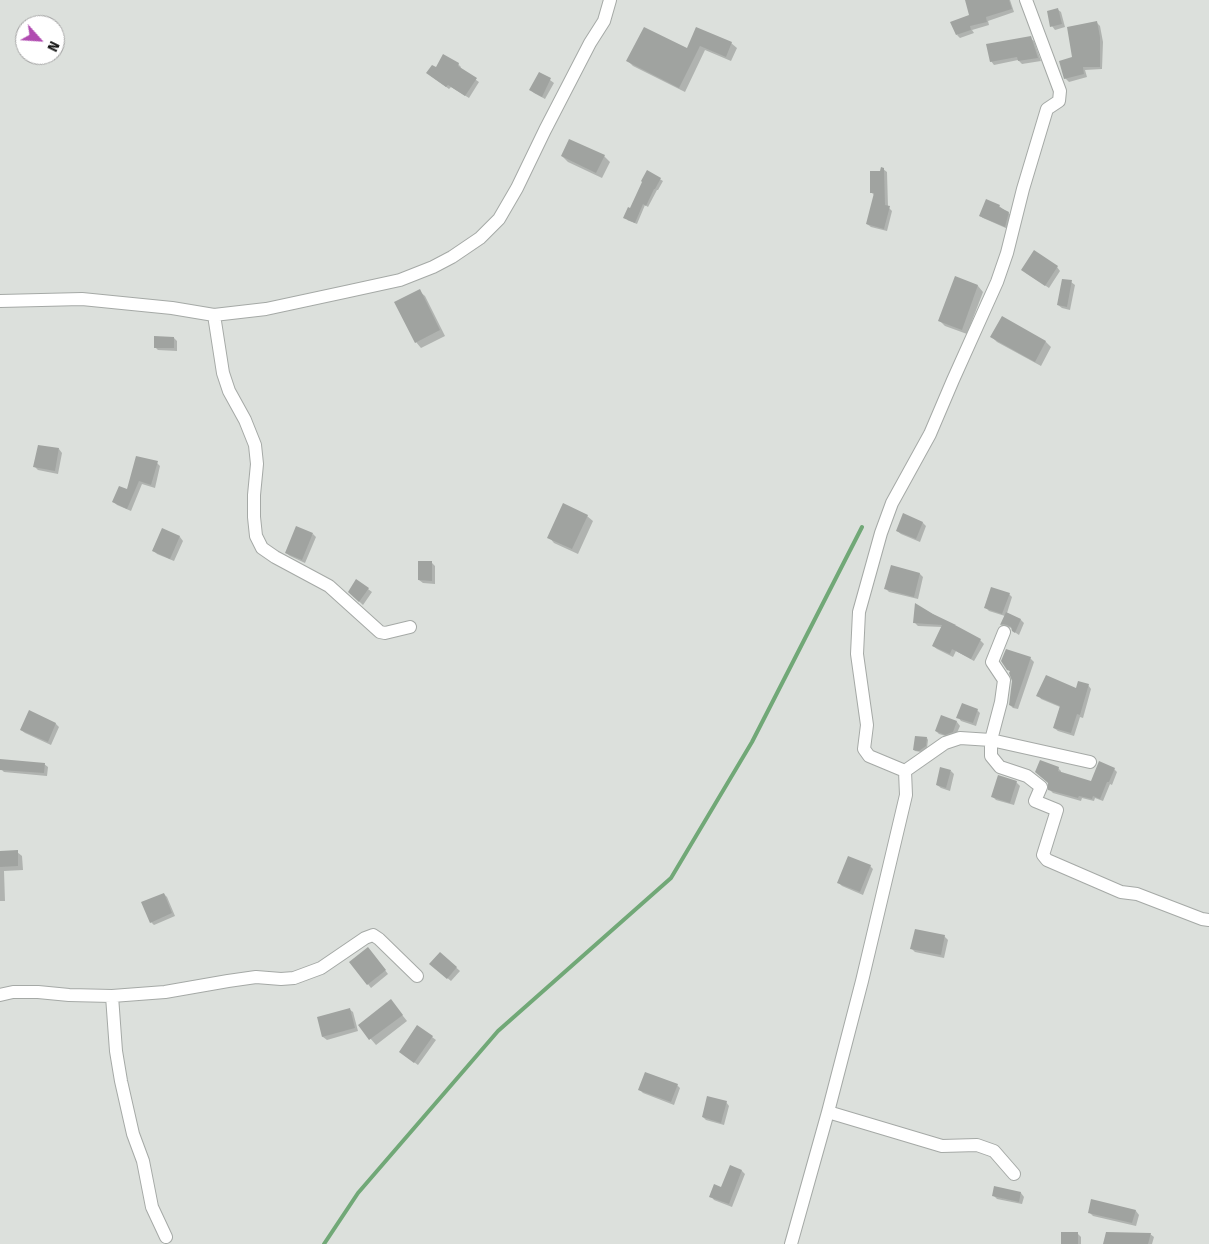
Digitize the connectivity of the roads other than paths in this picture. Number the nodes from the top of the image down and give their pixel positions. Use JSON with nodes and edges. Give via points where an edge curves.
{"nodes":[{"id":1,"x":610,"y":0,"type":"edge"},
{"id":2,"x":1026,"y":0,"type":"edge"},
{"id":3,"x":0,"y":301,"type":"edge"},
{"id":4,"x":214,"y":315,"type":"junction"},
{"id":5,"x":410,"y":627,"type":"dead end"},
{"id":6,"x":1004,"y":632,"type":"dead end"},
{"id":7,"x":991,"y":740,"type":"junction"},
{"id":8,"x":1090,"y":762,"type":"dead end"},
{"id":9,"x":905,"y":771,"type":"junction"},
{"id":10,"x":1209,"y":920,"type":"edge"},
{"id":11,"x":417,"y":976,"type":"dead end"},
{"id":12,"x":0,"y":995,"type":"edge"},
{"id":13,"x":112,"y":996,"type":"junction"},
{"id":14,"x":828,"y":1112,"type":"junction"},
{"id":15,"x":1014,"y":1174,"type":"dead end"},
{"id":16,"x":166,"y":1237,"type":"dead end"},
{"id":17,"x":793,"y":1244,"type":"edge"}],
"edges":[{"from":1,"to":4,"type":"street","via":[[604,20],[544,130],[517,188],[499,219],[480,238],[452,258],[400,280],[266,309]]},
{"from":2,"to":9,"type":"street","via":[[1060,91],[1058,101],[1047,109],[997,282],[930,434],[892,503],[880,533],[859,612],[857,654],[868,725],[864,749],[869,756]]},
{"from":3,"to":4,"type":"street","via":[[82,299]]},
{"from":4,"to":5,"type":"street","via":[[223,373],[255,445],[254,517],[256,536],[262,548],[329,586],[380,632]]},
{"from":6,"to":7,"type":"street","via":[[992,662],[1004,680]]},
{"from":7,"to":8,"type":"street"},
{"from":7,"to":9,"type":"street","via":[[960,738],[945,743]]},
{"from":7,"to":10,"type":"street","via":[[991,756],[1000,767],[1027,776],[1041,787],[1034,801],[1057,810],[1043,855],[1047,860],[1121,892],[1138,894]]},
{"from":9,"to":14,"type":"street","via":[[906,795]]},
{"from":11,"to":13,"type":"street","via":[[372,935],[321,968],[294,978],[256,977],[165,992]]},
{"from":12,"to":13,"type":"street","via":[[38,992]]},
{"from":13,"to":16,"type":"street","via":[[121,1081],[152,1207]]},
{"from":14,"to":15,"type":"street","via":[[942,1146],[977,1145],[994,1151]]},
{"from":14,"to":17,"type":"street"}]}
